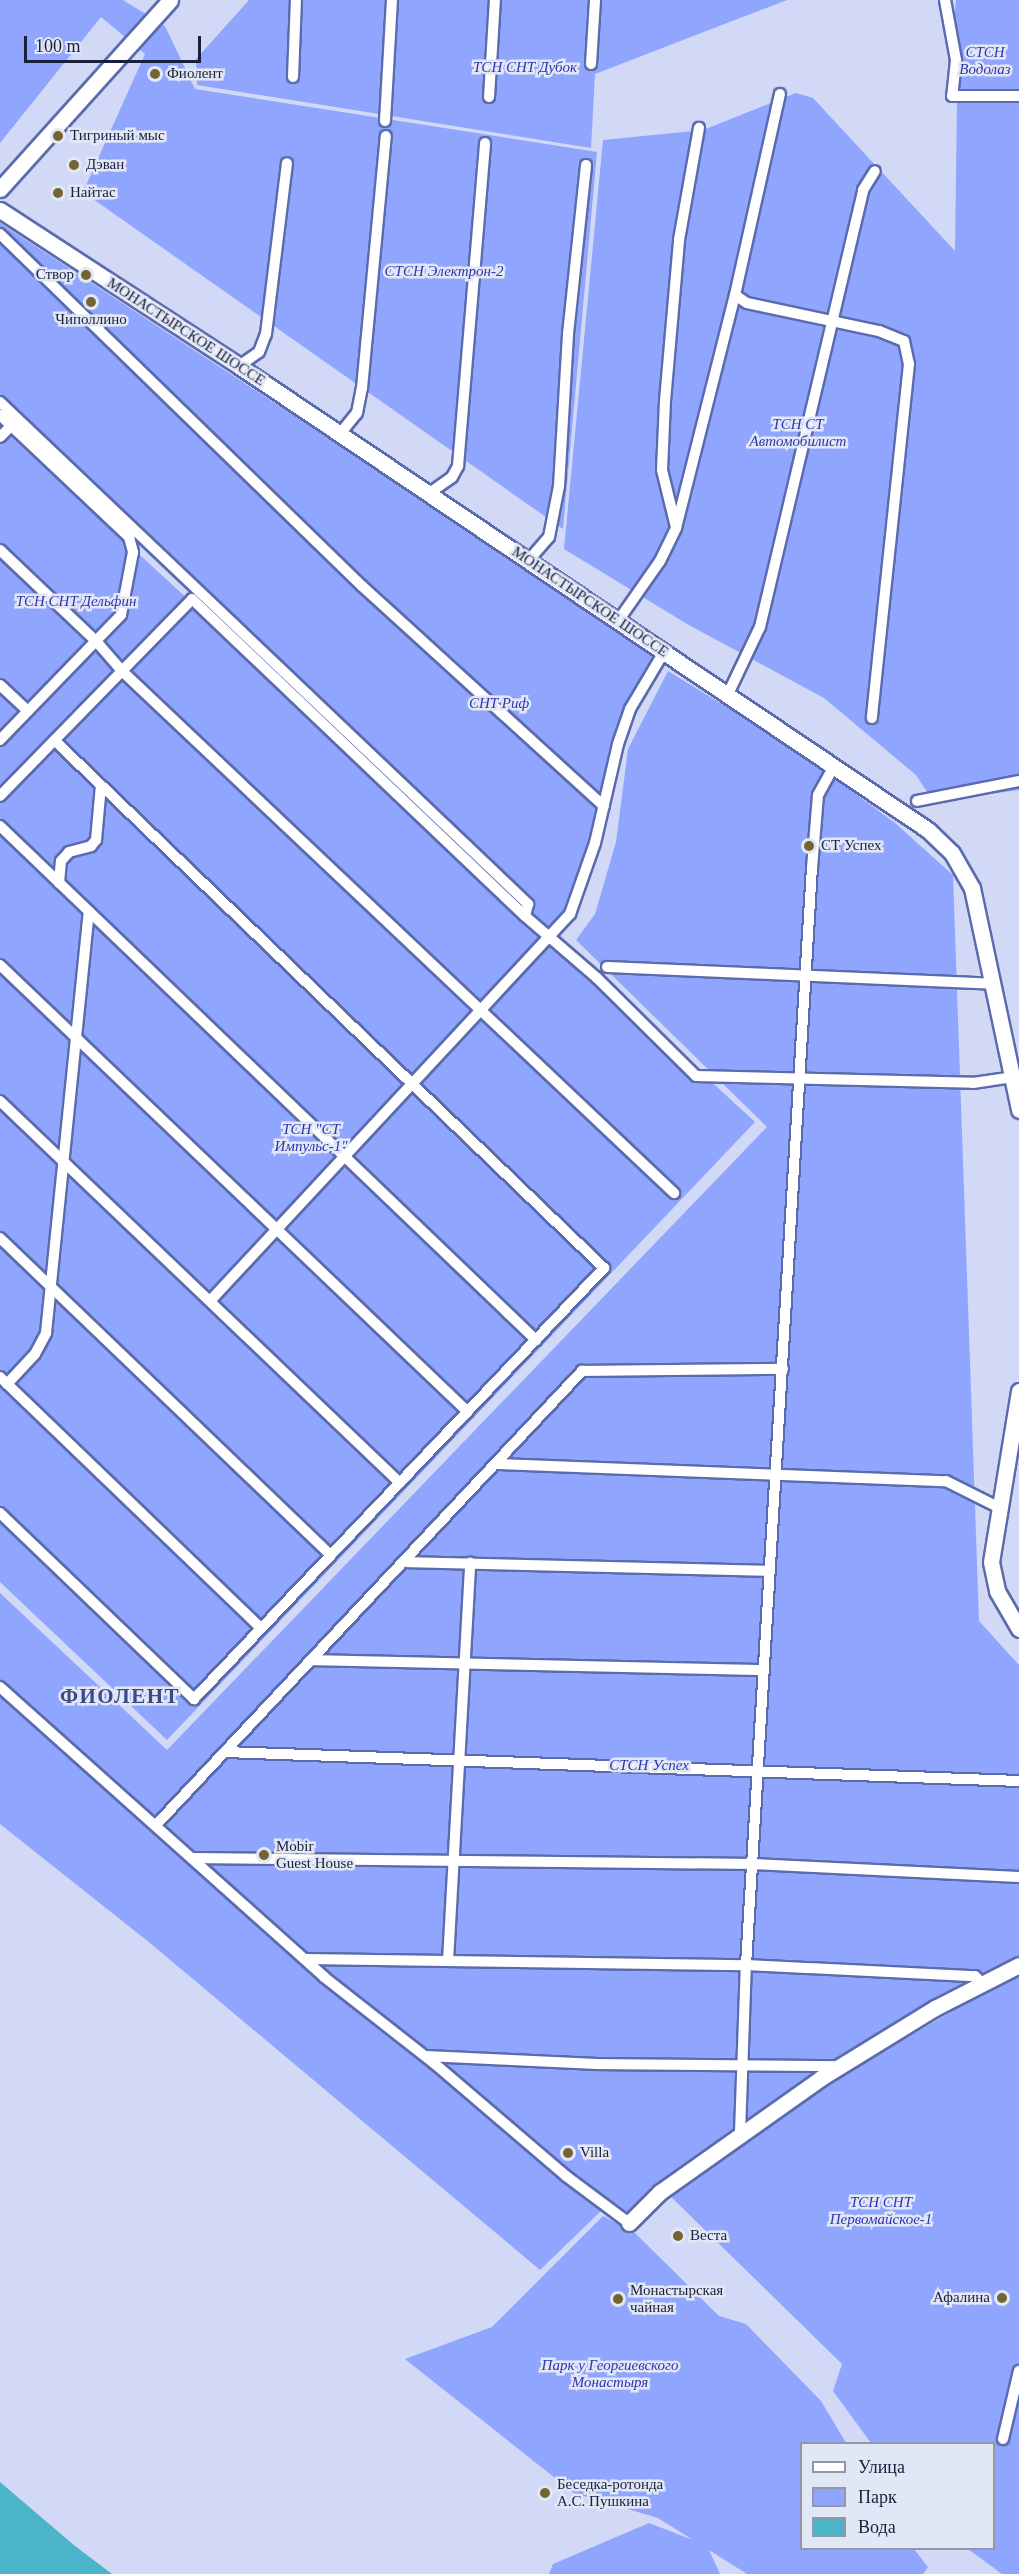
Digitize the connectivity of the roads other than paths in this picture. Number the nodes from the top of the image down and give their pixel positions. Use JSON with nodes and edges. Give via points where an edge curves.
{"nodes":[{"id":1,"x":170,"y":0,"type":"edge"},
{"id":2,"x":296,"y":0,"type":"edge"},
{"id":3,"x":392,"y":0,"type":"edge"},
{"id":4,"x":495,"y":0,"type":"edge"},
{"id":5,"x":595,"y":0,"type":"edge"},
{"id":6,"x":945,"y":0,"type":"edge"},
{"id":7,"x":591,"y":64,"type":"dead end"},
{"id":8,"x":293,"y":77,"type":"dead end"},
{"id":9,"x":780,"y":94,"type":"dead end"},
{"id":10,"x":1019,"y":96,"type":"edge"},
{"id":11,"x":489,"y":97,"type":"dead end"},
{"id":12,"x":385,"y":121,"type":"dead end"},
{"id":13,"x":699,"y":128,"type":"dead end"},
{"id":14,"x":386,"y":136,"type":"dead end"},
{"id":15,"x":485,"y":143,"type":"dead end"},
{"id":16,"x":287,"y":163,"type":"dead end"},
{"id":17,"x":586,"y":165,"type":"dead end"},
{"id":18,"x":874,"y":171,"type":"dead end"},
{"id":19,"x":0,"y":189,"type":"edge"},
{"id":20,"x":0,"y":210,"type":"edge"},
{"id":21,"x":19,"y":223,"type":"junction"},
{"id":22,"x":0,"y":234,"type":"edge"},
{"id":23,"x":735,"y":296,"type":"junction"},
{"id":24,"x":830,"y":324,"type":"junction"},
{"id":25,"x":239,"y":366,"type":"junction"},
{"id":26,"x":0,"y":402,"type":"edge"},
{"id":27,"x":0,"y":416,"type":"edge"},
{"id":28,"x":11,"y":426,"type":"junction"},
{"id":29,"x":339,"y":435,"type":"junction"},
{"id":30,"x":0,"y":437,"type":"edge"},
{"id":31,"x":428,"y":494,"type":"junction"},
{"id":32,"x":676,"y":528,"type":"junction"},
{"id":33,"x":0,"y":550,"type":"edge"},
{"id":34,"x":528,"y":561,"type":"junction"},
{"id":35,"x":618,"y":621,"type":"junction"},
{"id":36,"x":96,"y":641,"type":"junction"},
{"id":37,"x":664,"y":652,"type":"junction"},
{"id":38,"x":122,"y":671,"type":"junction"},
{"id":39,"x":0,"y":686,"type":"edge"},
{"id":40,"x":728,"y":694,"type":"junction"},
{"id":41,"x":28,"y":711,"type":"junction"},
{"id":42,"x":873,"y":718,"type":"dead end"},
{"id":43,"x":0,"y":740,"type":"edge"},
{"id":44,"x":54,"y":740,"type":"junction"},
{"id":45,"x":834,"y":766,"type":"junction"},
{"id":46,"x":1019,"y":781,"type":"edge"},
{"id":47,"x":101,"y":785,"type":"junction"},
{"id":48,"x":0,"y":796,"type":"edge"},
{"id":49,"x":917,"y":801,"type":"dead end"},
{"id":50,"x":604,"y":806,"type":"junction"},
{"id":51,"x":0,"y":826,"type":"edge"},
{"id":52,"x":59,"y":883,"type":"junction"},
{"id":53,"x":88,"y":911,"type":"junction"},
{"id":54,"x":525,"y":916,"type":"junction"},
{"id":55,"x":550,"y":939,"type":"junction"},
{"id":56,"x":0,"y":965,"type":"edge"},
{"id":57,"x":607,"y":967,"type":"dead end"},
{"id":58,"x":806,"y":976,"type":"junction"},
{"id":59,"x":994,"y":984,"type":"junction"},
{"id":60,"x":482,"y":1008,"type":"junction"},
{"id":61,"x":73,"y":1036,"type":"junction"},
{"id":62,"x":1013,"y":1077,"type":"junction"},
{"id":63,"x":802,"y":1078,"type":"junction"},
{"id":64,"x":412,"y":1084,"type":"junction"},
{"id":65,"x":0,"y":1101,"type":"edge"},
{"id":66,"x":1019,"y":1110,"type":"edge"},
{"id":67,"x":344,"y":1156,"type":"junction"},
{"id":68,"x":63,"y":1161,"type":"junction"},
{"id":69,"x":674,"y":1193,"type":"dead end"},
{"id":70,"x":276,"y":1229,"type":"junction"},
{"id":71,"x":0,"y":1238,"type":"edge"},
{"id":72,"x":51,"y":1287,"type":"junction"},
{"id":73,"x":210,"y":1301,"type":"junction"},
{"id":74,"x":536,"y":1340,"type":"junction"},
{"id":75,"x":783,"y":1369,"type":"junction"},
{"id":76,"x":4,"y":1381,"type":"edge"},
{"id":77,"x":1019,"y":1391,"type":"edge"},
{"id":78,"x":468,"y":1412,"type":"junction"},
{"id":79,"x":497,"y":1464,"type":"junction"},
{"id":80,"x":778,"y":1475,"type":"junction"},
{"id":81,"x":400,"y":1483,"type":"junction"},
{"id":82,"x":998,"y":1507,"type":"junction"},
{"id":83,"x":0,"y":1513,"type":"edge"},
{"id":84,"x":331,"y":1555,"type":"junction"},
{"id":85,"x":407,"y":1562,"type":"junction"},
{"id":86,"x":470,"y":1563,"type":"junction"},
{"id":87,"x":769,"y":1571,"type":"junction"},
{"id":88,"x":261,"y":1628,"type":"junction"},
{"id":89,"x":1019,"y":1629,"type":"edge"},
{"id":90,"x":313,"y":1660,"type":"junction"},
{"id":91,"x":464,"y":1663,"type":"junction"},
{"id":92,"x":764,"y":1670,"type":"junction"},
{"id":93,"x":0,"y":1687,"type":"edge"},
{"id":94,"x":225,"y":1752,"type":"junction"},
{"id":95,"x":457,"y":1760,"type":"junction"},
{"id":96,"x":759,"y":1771,"type":"junction"},
{"id":97,"x":1019,"y":1781,"type":"edge"},
{"id":98,"x":156,"y":1826,"type":"junction"},
{"id":99,"x":192,"y":1858,"type":"junction"},
{"id":100,"x":452,"y":1863,"type":"junction"},
{"id":101,"x":753,"y":1864,"type":"junction"},
{"id":102,"x":1019,"y":1877,"type":"edge"},
{"id":103,"x":305,"y":1959,"type":"junction"},
{"id":104,"x":448,"y":1961,"type":"junction"},
{"id":105,"x":746,"y":1965,"type":"junction"},
{"id":106,"x":1019,"y":1965,"type":"edge"},
{"id":107,"x":982,"y":1984,"type":"junction"},
{"id":108,"x":426,"y":2056,"type":"junction"},
{"id":109,"x":741,"y":2064,"type":"junction"},
{"id":110,"x":839,"y":2066,"type":"junction"},
{"id":111,"x":740,"y":2133,"type":"junction"},
{"id":112,"x":629,"y":2223,"type":"joint"},
{"id":113,"x":1019,"y":2371,"type":"edge"},
{"id":114,"x":1003,"y":2439,"type":"dead end"}],
"edges":[{"from":1,"to":19,"type":"main road"},
{"from":2,"to":8,"type":"street"},
{"from":3,"to":12,"type":"street"},
{"from":4,"to":11,"type":"street"},
{"from":5,"to":7,"type":"street"},
{"from":6,"to":10,"type":"street","via":[[956,60],[952,96]]},
{"from":9,"to":23,"type":"street"},
{"from":13,"to":32,"type":"street","via":[[679,240],[665,390],[662,470]]},
{"from":14,"to":29,"type":"street","via":[[362,388],[357,413]]},
{"from":15,"to":31,"type":"street","via":[[458,466],[452,477]]},
{"from":16,"to":25,"type":"street","via":[[266,334],[259,352]]},
{"from":17,"to":34,"type":"street","via":[[568,334],[559,486],[549,537]]},
{"from":18,"to":24,"type":"street","via":[[863,190]]},
{"from":20,"to":21,"type":"main road","name":"МОНАСТЫРСКОЕ ШОССЕ"},
{"from":21,"to":22,"type":"street"},
{"from":21,"to":25,"type":"main road","name":"МОНАСТЫРСКОЕ ШОССЕ"},
{"from":22,"to":50,"type":"street","via":[[362,586]]},
{"from":23,"to":24,"type":"street","via":[[747,303]]},
{"from":23,"to":32,"type":"street"},
{"from":24,"to":40,"type":"street","via":[[760,627]]},
{"from":24,"to":42,"type":"street","via":[[879,331],[904,341],[909,351]]},
{"from":25,"to":29,"type":"main road","name":"МОНАСТЫРСКОЕ ШОССЕ"},
{"from":26,"to":54,"type":"street","via":[[528,904]]},
{"from":27,"to":28,"type":"street"},
{"from":28,"to":30,"type":"street"},
{"from":28,"to":36,"type":"street","via":[[129,537],[133,552],[121,615]]},
{"from":29,"to":31,"type":"main road","name":"МОНАСТЫРСКОЕ ШОССЕ"},
{"from":31,"to":34,"type":"main road","name":"МОНАСТЫРСКОЕ ШОССЕ"},
{"from":32,"to":35,"type":"street","via":[[660,561]]},
{"from":33,"to":36,"type":"street"},
{"from":34,"to":35,"type":"main road","name":"МОНАСТЫРСКОЕ ШОССЕ"},
{"from":35,"to":37,"type":"main road","name":"МОНАСТЫРСКОЕ ШОССЕ"},
{"from":36,"to":38,"type":"street"},
{"from":36,"to":41,"type":"street"},
{"from":37,"to":40,"type":"main road","name":"МОНАСТЫРСКОЕ ШОССЕ"},
{"from":37,"to":50,"type":"street","via":[[630,709]]},
{"from":38,"to":44,"type":"street"},
{"from":38,"to":54,"type":"street","via":[[192,599]]},
{"from":38,"to":60,"type":"street"},
{"from":39,"to":41,"type":"street"},
{"from":40,"to":45,"type":"main road","name":"МОНАСТЫРСКОЕ ШОССЕ"},
{"from":41,"to":43,"type":"street"},
{"from":44,"to":47,"type":"street"},
{"from":44,"to":48,"type":"street"},
{"from":45,"to":58,"type":"street","via":[[818,795]]},
{"from":45,"to":59,"type":"main road","name":"МОНАСТЫРСКОЕ ШОССЕ","via":[[928,830],[952,853],[972,888]]},
{"from":46,"to":49,"type":"street"},
{"from":47,"to":52,"type":"street","via":[[96,840],[91,846],[69,852],[61,861]]},
{"from":47,"to":64,"type":"street"},
{"from":50,"to":55,"type":"street","via":[[580,894]]},
{"from":51,"to":52,"type":"street"},
{"from":52,"to":53,"type":"street"},
{"from":53,"to":61,"type":"street"},
{"from":53,"to":67,"type":"street"},
{"from":54,"to":55,"type":"street"},
{"from":55,"to":60,"type":"street"},
{"from":55,"to":63,"type":"street","via":[[597,978],[696,1076]]},
{"from":56,"to":61,"type":"street"},
{"from":57,"to":58,"type":"street"},
{"from":58,"to":59,"type":"street"},
{"from":58,"to":63,"type":"street"},
{"from":59,"to":62,"type":"main road","name":"МОНАСТЫРСКОЕ ШОССЕ"},
{"from":60,"to":64,"type":"street"},
{"from":60,"to":69,"type":"street"},
{"from":61,"to":68,"type":"street"},
{"from":61,"to":70,"type":"street"},
{"from":62,"to":63,"type":"street","via":[[974,1083]]},
{"from":62,"to":66,"type":"main road","name":"МОНАСТЫРСКОЕ ШОССЕ"},
{"from":63,"to":75,"type":"street"},
{"from":64,"to":67,"type":"street"},
{"from":64,"to":74,"type":"street","via":[[604,1268]]},
{"from":65,"to":68,"type":"street"},
{"from":67,"to":70,"type":"street"},
{"from":67,"to":74,"type":"street"},
{"from":68,"to":72,"type":"street"},
{"from":68,"to":73,"type":"street"},
{"from":70,"to":73,"type":"street"},
{"from":70,"to":78,"type":"street"},
{"from":71,"to":72,"type":"street"},
{"from":72,"to":76,"type":"street","via":[[44,1341]]},
{"from":72,"to":84,"type":"street"},
{"from":73,"to":81,"type":"street"},
{"from":74,"to":78,"type":"street"},
{"from":75,"to":79,"type":"street","via":[[582,1371]]},
{"from":75,"to":80,"type":"street"},
{"from":76,"to":88,"type":"street"},
{"from":77,"to":82,"type":"main road"},
{"from":78,"to":81,"type":"street"},
{"from":79,"to":80,"type":"street"},
{"from":79,"to":85,"type":"street"},
{"from":80,"to":82,"type":"street","via":[[946,1481]]},
{"from":80,"to":87,"type":"street"},
{"from":81,"to":84,"type":"street"},
{"from":82,"to":89,"type":"main road","via":[[991,1562],[997,1591]]},
{"from":83,"to":88,"type":"street","via":[[194,1699]]},
{"from":84,"to":88,"type":"street"},
{"from":85,"to":86,"type":"street"},
{"from":85,"to":90,"type":"street"},
{"from":86,"to":87,"type":"street"},
{"from":86,"to":91,"type":"street"},
{"from":87,"to":92,"type":"street"},
{"from":90,"to":91,"type":"street"},
{"from":90,"to":94,"type":"street"},
{"from":91,"to":92,"type":"street"},
{"from":91,"to":95,"type":"street"},
{"from":92,"to":96,"type":"street"},
{"from":93,"to":98,"type":"street"},
{"from":94,"to":95,"type":"street"},
{"from":94,"to":98,"type":"street"},
{"from":95,"to":96,"type":"street"},
{"from":95,"to":100,"type":"street"},
{"from":96,"to":97,"type":"street"},
{"from":96,"to":101,"type":"street"},
{"from":98,"to":99,"type":"street"},
{"from":99,"to":100,"type":"street"},
{"from":99,"to":103,"type":"street"},
{"from":100,"to":101,"type":"street"},
{"from":100,"to":104,"type":"street"},
{"from":101,"to":102,"type":"street"},
{"from":101,"to":105,"type":"street"},
{"from":103,"to":104,"type":"street"},
{"from":103,"to":108,"type":"street"},
{"from":104,"to":105,"type":"street"},
{"from":105,"to":107,"type":"street","via":[[975,1976]]},
{"from":105,"to":109,"type":"street"},
{"from":106,"to":107,"type":"main road"},
{"from":107,"to":110,"type":"main road"},
{"from":108,"to":109,"type":"street","via":[[597,2064]]},
{"from":108,"to":112,"type":"street","via":[[566,2176]]},
{"from":109,"to":110,"type":"street"},
{"from":109,"to":111,"type":"street"},
{"from":110,"to":111,"type":"main road"},
{"from":111,"to":112,"type":"main road","via":[[660,2192]]},
{"from":113,"to":114,"type":"street"}]}
